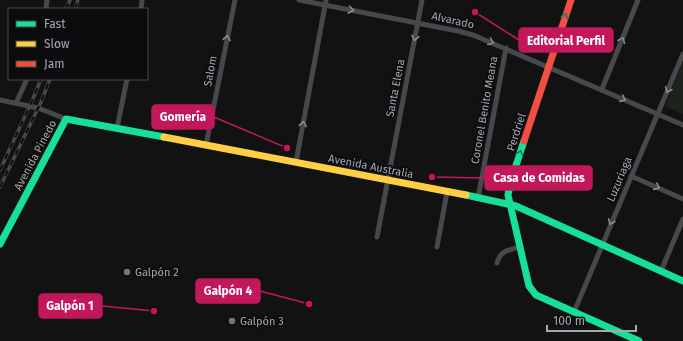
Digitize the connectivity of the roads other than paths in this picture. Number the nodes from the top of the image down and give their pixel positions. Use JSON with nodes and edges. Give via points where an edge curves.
{"nodes":[{"id":1,"x":235,"y":0,"type":"edge"},
{"id":2,"x":299,"y":0,"type":"edge"},
{"id":3,"x":422,"y":0,"type":"edge"},
{"id":4,"x":571,"y":0,"type":"edge"},
{"id":5,"x":638,"y":0,"type":"edge"},
{"id":6,"x":326,"y":2,"type":"edge"},
{"id":7,"x":418,"y":23,"type":"junction"},
{"id":8,"x":506,"y":48,"type":"junction"},
{"id":9,"x":683,"y":54,"type":"edge"},
{"id":10,"x":549,"y":67,"type":"junction"},
{"id":11,"x":27,"y":80,"type":"edge"},
{"id":12,"x":127,"y":80,"type":"edge"},
{"id":13,"x":602,"y":90,"type":"junction"},
{"id":14,"x":0,"y":100,"type":"edge"},
{"id":15,"x":16,"y":103,"type":"junction"},
{"id":16,"x":658,"y":114,"type":"junction"},
{"id":17,"x":66,"y":119,"type":"junction"},
{"id":18,"x":683,"y":125,"type":"edge"},
{"id":19,"x":117,"y":128,"type":"junction"},
{"id":20,"x":206,"y":145,"type":"junction"},
{"id":21,"x":296,"y":162,"type":"junction"},
{"id":22,"x":631,"y":176,"type":"junction"},
{"id":23,"x":388,"y":180,"type":"junction"},
{"id":24,"x":447,"y":192,"type":"junction"},
{"id":25,"x":478,"y":198,"type":"junction"},
{"id":26,"x":683,"y":199,"type":"edge"},
{"id":27,"x":509,"y":204,"type":"junction"},
{"id":28,"x":683,"y":219,"type":"edge"},
{"id":29,"x":377,"y":237,"type":"dead end"},
{"id":30,"x":0,"y":244,"type":"edge"},
{"id":31,"x":602,"y":245,"type":"junction"},
{"id":32,"x":437,"y":247,"type":"dead end"},
{"id":33,"x":519,"y":247,"type":"junction"},
{"id":34,"x":497,"y":264,"type":"dead end"},
{"id":35,"x":661,"y":271,"type":"junction"},
{"id":36,"x":683,"y":281,"type":"edge"},
{"id":37,"x":574,"y":312,"type":"junction"},
{"id":38,"x":639,"y":341,"type":"edge"}],
"edges":[{"from":20,"to":1,"type":"street","name":"Salom","one_way":true},
{"from":2,"to":6,"type":"street","name":"Alvarado"},
{"from":3,"to":7,"type":"street","name":"Santa Elena"},
{"from":10,"to":4,"type":"main road","name":"Perdriel","one_way":true},
{"from":13,"to":5,"type":"street","one_way":true},
{"from":6,"to":7,"type":"street","name":"Alvarado","one_way":true},
{"from":21,"to":6,"type":"street","one_way":true},
{"from":7,"to":8,"type":"street","name":"Alvarado","one_way":true,"via":[[462,32]]},
{"from":7,"to":23,"type":"street","name":"Santa Elena","one_way":true},
{"from":8,"to":10,"type":"street","name":"Alvarado"},
{"from":8,"to":25,"type":"street","name":"Coronel Benito Meana"},
{"from":9,"to":16,"type":"street","name":"Luzuriaga","one_way":true},
{"from":10,"to":13,"type":"street","name":"Alvarado"},
{"from":27,"to":10,"type":"main road","name":"Perdriel","one_way":true,"via":[[510,184]]},
{"from":11,"to":15,"type":"street"},
{"from":12,"to":19,"type":"street"},
{"from":13,"to":16,"type":"street","name":"Alvarado","one_way":true},
{"from":14,"to":15,"type":"street"},
{"from":15,"to":17,"type":"street","via":[[43,109]]},
{"from":16,"to":18,"type":"street","name":"Alvarado"},
{"from":16,"to":22,"type":"street","name":"Luzuriaga"},
{"from":17,"to":19,"type":"main road","name":"Avenida Australia"},
{"from":17,"to":30,"type":"main road","name":"Avenida Pinedo"},
{"from":19,"to":20,"type":"main road","name":"Avenida Australia"},
{"from":20,"to":21,"type":"main road","name":"Avenida Australia"},
{"from":21,"to":23,"type":"main road","name":"Avenida Australia"},
{"from":22,"to":26,"type":"street","one_way":true},
{"from":22,"to":31,"type":"street","name":"Luzuriaga","one_way":true},
{"from":23,"to":24,"type":"main road","name":"Avenida Australia"},
{"from":23,"to":29,"type":"street","name":"Santa Elena"},
{"from":24,"to":25,"type":"main road","name":"Avenida Australia"},
{"from":24,"to":32,"type":"street"},
{"from":25,"to":27,"type":"main road","name":"Avenida Australia"},
{"from":27,"to":31,"type":"main road","name":"Avenida Australia"},
{"from":27,"to":33,"type":"main road","name":"Perdriel"},
{"from":28,"to":35,"type":"street"},
{"from":31,"to":35,"type":"main road","name":"Avenida Australia"},
{"from":31,"to":37,"type":"street","name":"Luzuriaga"},
{"from":33,"to":34,"type":"street","via":[[504,252]]},
{"from":33,"to":37,"type":"main road","name":"Perdriel","via":[[529,286],[536,295]]},
{"from":35,"to":36,"type":"main road","name":"Avenida Australia"},
{"from":37,"to":38,"type":"main road"}]}
